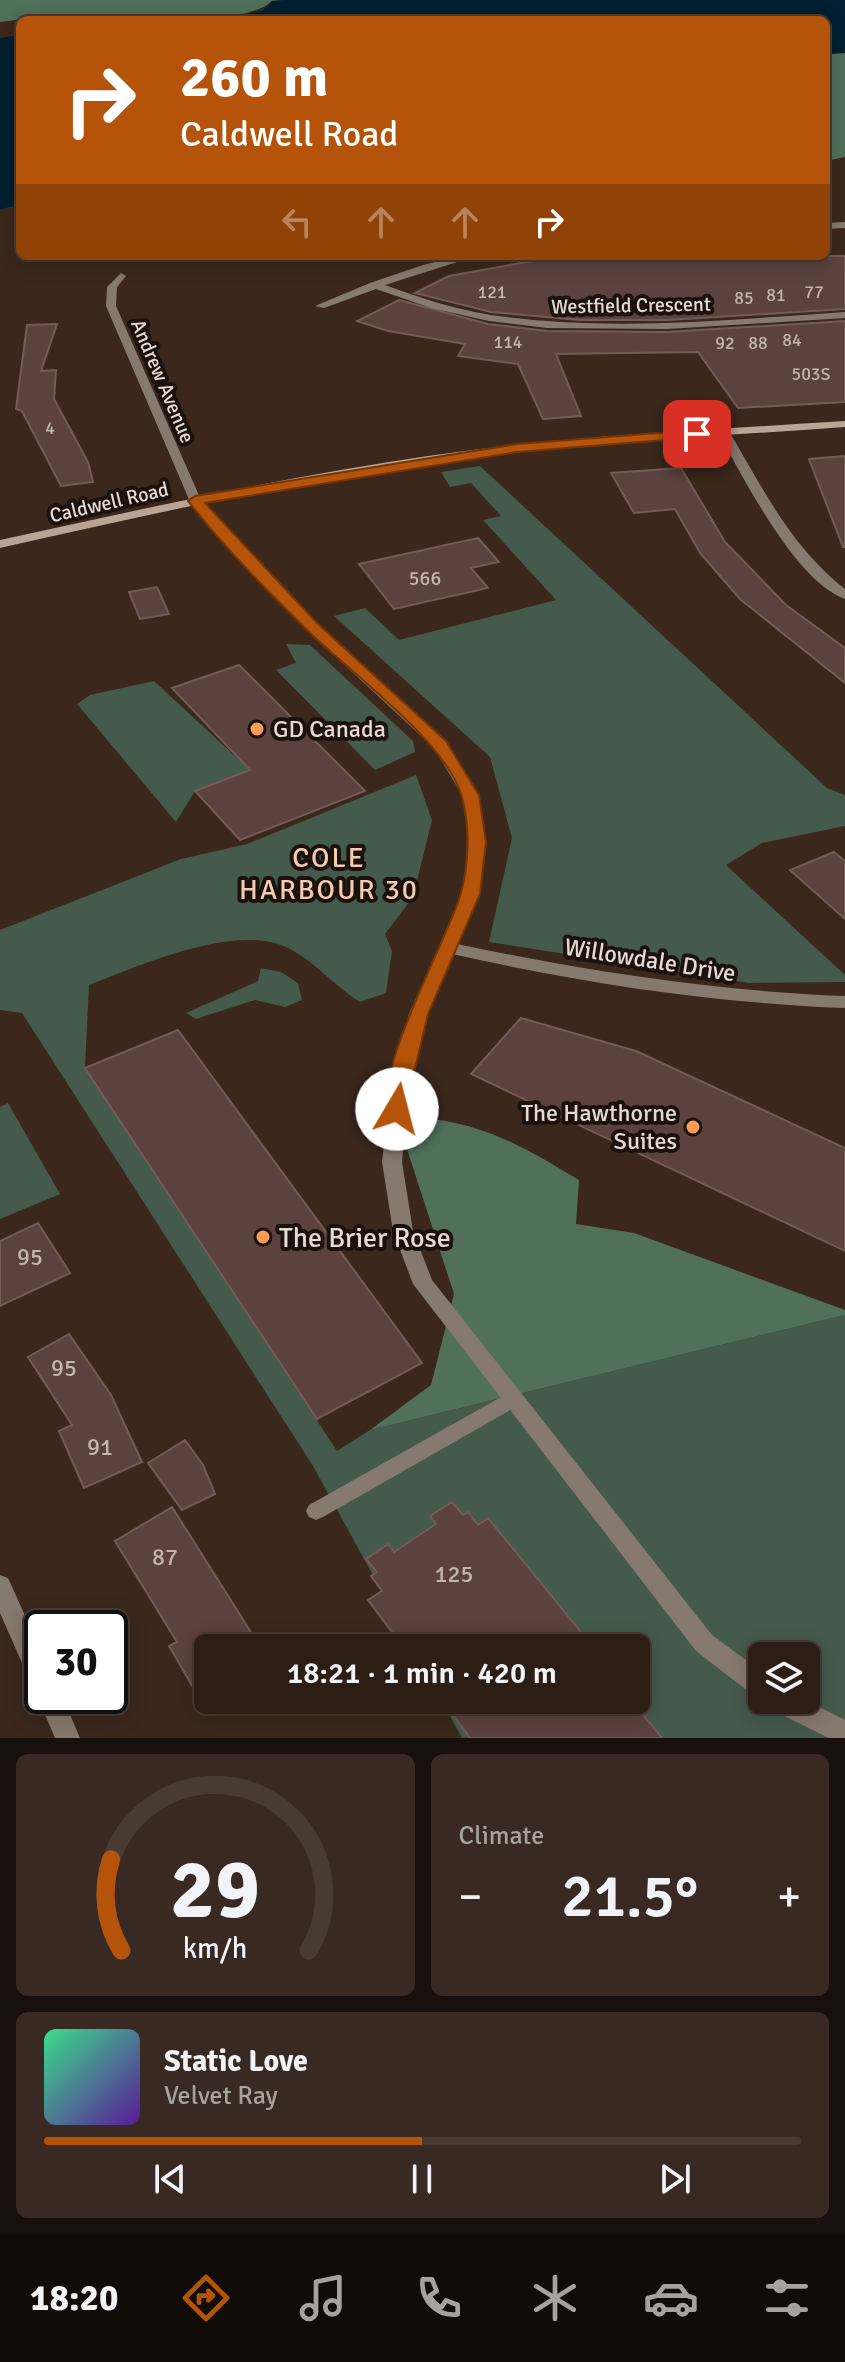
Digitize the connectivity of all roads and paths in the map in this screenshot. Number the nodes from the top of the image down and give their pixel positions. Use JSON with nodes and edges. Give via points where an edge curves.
{"nodes":[{"id":1,"x":458,"y":260,"type":"edge"},
{"id":2,"x":121,"y":276,"type":"dead end"},
{"id":3,"x":374,"y":285,"type":"junction"},
{"id":4,"x":320,"y":306,"type":"dead end"},
{"id":5,"x":845,"y":315,"type":"edge"},
{"id":6,"x":845,"y":424,"type":"edge"},
{"id":7,"x":724,"y":433,"type":"junction"},
{"id":8,"x":195,"y":501,"type":"junction"},
{"id":9,"x":0,"y":544,"type":"edge"},
{"id":10,"x":845,"y":595,"type":"edge"},
{"id":11,"x":450,"y":948,"type":"junction"},
{"id":12,"x":845,"y":1002,"type":"edge"},
{"id":13,"x":512,"y":1399,"type":"junction"},
{"id":14,"x":316,"y":1511,"type":"dead end"},
{"id":15,"x":0,"y":1586,"type":"edge"},
{"id":16,"x":24,"y":1640,"type":"edge"},
{"id":17,"x":748,"y":1676,"type":"edge"},
{"id":18,"x":57,"y":1714,"type":"edge"},
{"id":19,"x":807,"y":1714,"type":"edge"},
{"id":20,"x":845,"y":1733,"type":"edge"},
{"id":21,"x":68,"y":1738,"type":"edge"}],
"edges":[{"from":1,"to":3,"type":"street"},
{"from":2,"to":8,"type":"street","name":"Andrew Avenue","via":[[112,287],[111,306]]},
{"from":3,"to":4,"type":"street"},
{"from":3,"to":5,"type":"street","name":"Westfield Crescent","via":[[478,316],[551,325],[644,327]]},
{"from":6,"to":7,"type":"street","name":"Caldwell Road"},
{"from":7,"to":8,"type":"street","name":"Caldwell Road","via":[[517,448]]},
{"from":7,"to":10,"type":"street","via":[[792,547]]},
{"from":8,"to":9,"type":"street","name":"Caldwell Road"},
{"from":8,"to":11,"type":"street","name":"Andrew Avenue","via":[[311,626],[440,745],[462,778],[473,804],[477,842],[470,894]]},
{"from":11,"to":12,"type":"street","name":"Willowdale Drive","via":[[700,994]]},
{"from":11,"to":13,"type":"street","name":"Andrew Avenue","via":[[418,1014],[400,1083],[392,1162],[403,1231],[423,1284]]},
{"from":13,"to":14,"type":"lane"},
{"from":13,"to":17,"type":"street","name":"Andrew Avenue","via":[[704,1643]]},
{"from":15,"to":16,"type":"street"},
{"from":18,"to":21,"type":"street"},
{"from":19,"to":20,"type":"street"}]}
